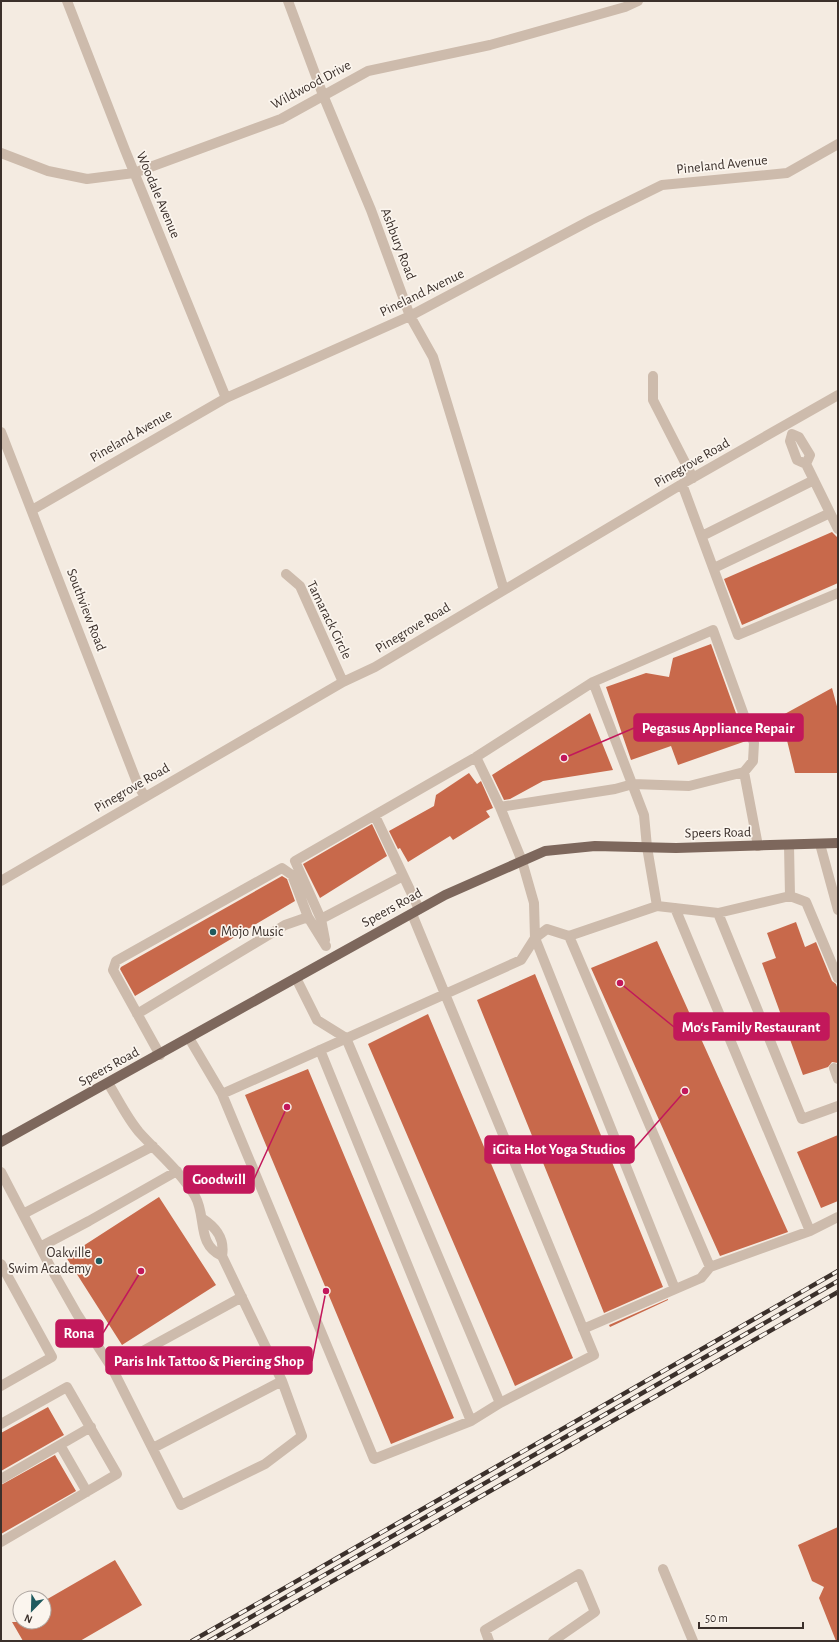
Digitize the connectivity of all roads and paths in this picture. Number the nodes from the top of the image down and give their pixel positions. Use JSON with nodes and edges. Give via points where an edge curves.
{"nodes":[{"id":1,"x":67,"y":1,"type":"edge"},
{"id":2,"x":288,"y":1,"type":"edge"},
{"id":3,"x":638,"y":1,"type":"edge"},
{"id":4,"x":323,"y":95,"type":"junction"},
{"id":5,"x":838,"y":144,"type":"edge"},
{"id":6,"x":1,"y":153,"type":"edge"},
{"id":7,"x":134,"y":173,"type":"junction"},
{"id":8,"x":410,"y":316,"type":"junction"},
{"id":9,"x":653,"y":376,"type":"dead end"},
{"id":10,"x":838,"y":395,"type":"edge"},
{"id":11,"x":226,"y":398,"type":"junction"},
{"id":12,"x":788,"y":424,"type":"junction"},
{"id":13,"x":1,"y":432,"type":"edge"},
{"id":14,"x":693,"y":478,"type":"junction"},
{"id":15,"x":814,"y":480,"type":"junction"},
{"id":16,"x":682,"y":484,"type":"junction"},
{"id":17,"x":32,"y":510,"type":"junction"},
{"id":18,"x":830,"y":513,"type":"junction"},
{"id":19,"x":838,"y":529,"type":"edge"},
{"id":20,"x":702,"y":536,"type":"junction"},
{"id":21,"x":714,"y":568,"type":"junction"},
{"id":22,"x":286,"y":574,"type":"dead end"},
{"id":23,"x":504,"y":590,"type":"junction"},
{"id":24,"x":838,"y":592,"type":"edge"},
{"id":25,"x":343,"y":682,"type":"junction"},
{"id":26,"x":593,"y":682,"type":"junction"},
{"id":27,"x":476,"y":757,"type":"junction"},
{"id":28,"x":744,"y":772,"type":"junction"},
{"id":29,"x":633,"y":784,"type":"junction"},
{"id":30,"x":145,"y":797,"type":"junction"},
{"id":31,"x":500,"y":808,"type":"junction"},
{"id":32,"x":375,"y":816,"type":"junction"},
{"id":33,"x":838,"y":843,"type":"edge"},
{"id":34,"x":820,"y":844,"type":"junction"},
{"id":35,"x":789,"y":845,"type":"junction"},
{"id":36,"x":758,"y":846,"type":"junction"},
{"id":37,"x":647,"y":847,"type":"junction"},
{"id":38,"x":522,"y":861,"type":"junction"},
{"id":39,"x":403,"y":876,"type":"junction"},
{"id":40,"x":1,"y":881,"type":"edge"},
{"id":41,"x":790,"y":896,"type":"junction"},
{"id":42,"x":657,"y":906,"type":"junction"},
{"id":43,"x":675,"y":908,"type":"junction"},
{"id":44,"x":838,"y":910,"type":"edge"},
{"id":45,"x":415,"y":911,"type":"junction"},
{"id":46,"x":718,"y":913,"type":"junction"},
{"id":47,"x":308,"y":917,"type":"junction"},
{"id":48,"x":321,"y":919,"type":"junction"},
{"id":49,"x":569,"y":936,"type":"junction"},
{"id":50,"x":535,"y":938,"type":"junction"},
{"id":51,"x":326,"y":946,"type":"junction"},
{"id":52,"x":332,"y":958,"type":"junction"},
{"id":53,"x":296,"y":978,"type":"junction"},
{"id":54,"x":838,"y":978,"type":"edge"},
{"id":55,"x":445,"y":993,"type":"junction"},
{"id":56,"x":137,"y":1014,"type":"junction"},
{"id":57,"x":189,"y":1038,"type":"junction"},
{"id":58,"x":346,"y":1038,"type":"junction"},
{"id":59,"x":320,"y":1050,"type":"junction"},
{"id":60,"x":160,"y":1055,"type":"junction"},
{"id":61,"x":834,"y":1068,"type":"dead end"},
{"id":62,"x":838,"y":1079,"type":"edge"},
{"id":63,"x":108,"y":1084,"type":"junction"},
{"id":64,"x":222,"y":1094,"type":"junction"},
{"id":65,"x":838,"y":1106,"type":"edge"},
{"id":66,"x":1,"y":1142,"type":"edge"},
{"id":67,"x":153,"y":1146,"type":"junction"},
{"id":68,"x":177,"y":1171,"type":"junction"},
{"id":69,"x":1,"y":1172,"type":"edge"},
{"id":70,"x":23,"y":1214,"type":"junction"},
{"id":71,"x":838,"y":1216,"type":"edge"},
{"id":72,"x":810,"y":1231,"type":"junction"},
{"id":73,"x":40,"y":1247,"type":"junction"},
{"id":74,"x":1,"y":1264,"type":"edge"},
{"id":75,"x":710,"y":1267,"type":"junction"},
{"id":76,"x":675,"y":1289,"type":"junction"},
{"id":77,"x":242,"y":1297,"type":"junction"},
{"id":78,"x":584,"y":1329,"type":"junction"},
{"id":79,"x":112,"y":1368,"type":"junction"},
{"id":80,"x":282,"y":1381,"type":"junction"},
{"id":81,"x":1,"y":1386,"type":"edge"},
{"id":82,"x":500,"y":1403,"type":"junction"},
{"id":83,"x":471,"y":1421,"type":"junction"},
{"id":84,"x":1,"y":1424,"type":"edge"},
{"id":85,"x":90,"y":1428,"type":"junction"},
{"id":86,"x":60,"y":1445,"type":"junction"},
{"id":87,"x":153,"y":1448,"type":"junction"},
{"id":88,"x":1,"y":1479,"type":"edge"},
{"id":89,"x":86,"y":1492,"type":"junction"},
{"id":90,"x":1,"y":1542,"type":"edge"},
{"id":91,"x":663,"y":1570,"type":"dead end"},
{"id":92,"x":489,"y":1641,"type":"edge"},
{"id":93,"x":553,"y":1641,"type":"edge"},
{"id":94,"x":692,"y":1641,"type":"edge"}],
"edges":[{"from":1,"to":7,"type":"street","name":"Woodale Avenue"},
{"from":2,"to":4,"type":"street","name":"Ashbury Road"},
{"from":3,"to":4,"type":"street","name":"Wildwood Drive","via":[[625,7],[490,45],[368,71]]},
{"from":4,"to":7,"type":"street","name":"Wildwood Drive","via":[[280,119]]},
{"from":4,"to":8,"type":"street","name":"Ashbury Road","via":[[371,210]]},
{"from":5,"to":8,"type":"street","name":"Pineland Avenue","via":[[787,173],[662,185]]},
{"from":6,"to":7,"type":"street","name":"Wildwood Drive","via":[[48,172],[87,179]]},
{"from":7,"to":11,"type":"street","name":"Woodale Avenue"},
{"from":8,"to":11,"type":"street","name":"Pineland Avenue"},
{"from":8,"to":23,"type":"street","name":"Ashbury Road","via":[[433,357]]},
{"from":9,"to":14,"type":"street","via":[[653,400]]},
{"from":10,"to":12,"type":"street","name":"Pinegrove Road"},
{"from":11,"to":17,"type":"street","name":"Pineland Avenue"},
{"from":12,"to":14,"type":"street","name":"Pinegrove Road"},
{"from":12,"to":15,"type":"street","via":[[792,434],[799,437],[810,455],[806,464]]},
{"from":13,"to":17,"type":"street","name":"Southview Road"},
{"from":14,"to":16,"type":"street","name":"Pinegrove Road"},
{"from":15,"to":18,"type":"street"},
{"from":15,"to":20,"type":"street"},
{"from":16,"to":20,"type":"street"},
{"from":16,"to":23,"type":"street","name":"Pinegrove Road"},
{"from":17,"to":30,"type":"street","name":"Southview Road","via":[[138,785]]},
{"from":18,"to":19,"type":"street"},
{"from":18,"to":21,"type":"street"},
{"from":20,"to":21,"type":"street"},
{"from":21,"to":24,"type":"street","via":[[738,635]]},
{"from":22,"to":25,"type":"street","name":"Tamarack Circle","via":[[300,586]]},
{"from":23,"to":25,"type":"street","name":"Pinegrove Road","via":[[375,667]]},
{"from":25,"to":30,"type":"street","name":"Pinegrove Road"},
{"from":26,"to":27,"type":"street"},
{"from":26,"to":28,"type":"street","via":[[713,630],[754,743],[753,761]]},
{"from":26,"to":29,"type":"street"},
{"from":27,"to":31,"type":"street"},
{"from":27,"to":32,"type":"street"},
{"from":28,"to":29,"type":"street","via":[[689,786]]},
{"from":28,"to":36,"type":"street"},
{"from":29,"to":31,"type":"street"},
{"from":29,"to":37,"type":"street","via":[[644,815]]},
{"from":30,"to":40,"type":"street","name":"Pinegrove Road"},
{"from":31,"to":38,"type":"street"},
{"from":32,"to":39,"type":"street"},
{"from":32,"to":48,"type":"street","via":[[295,861]]},
{"from":33,"to":34,"type":"main road","name":"Speers Road"},
{"from":34,"to":35,"type":"main road","name":"Speers Road"},
{"from":34,"to":44,"type":"street"},
{"from":35,"to":36,"type":"main road","name":"Speers Road"},
{"from":35,"to":41,"type":"street"},
{"from":36,"to":37,"type":"main road","name":"Speers Road"},
{"from":37,"to":38,"type":"main road","name":"Speers Road","via":[[595,846],[552,850]]},
{"from":37,"to":42,"type":"street"},
{"from":38,"to":45,"type":"main road","name":"Speers Road"},
{"from":38,"to":50,"type":"street","via":[[534,903]]},
{"from":39,"to":45,"type":"street"},
{"from":39,"to":48,"type":"street"},
{"from":41,"to":46,"type":"street"},
{"from":41,"to":54,"type":"street","via":[[806,902]]},
{"from":42,"to":43,"type":"street"},
{"from":42,"to":49,"type":"street"},
{"from":43,"to":46,"type":"street"},
{"from":43,"to":72,"type":"street"},
{"from":45,"to":52,"type":"main road","name":"Speers Road"},
{"from":45,"to":55,"type":"street"},
{"from":46,"to":65,"type":"street","via":[[802,1119]]},
{"from":47,"to":51,"type":"street"},
{"from":47,"to":56,"type":"street","via":[[285,925]]},
{"from":47,"to":56,"type":"street","via":[[292,875],[282,868],[116,961],[114,970]]},
{"from":48,"to":51,"type":"street"},
{"from":49,"to":50,"type":"street","via":[[547,929]]},
{"from":49,"to":75,"type":"street"},
{"from":50,"to":55,"type":"street","via":[[521,960]]},
{"from":50,"to":76,"type":"street"},
{"from":51,"to":52,"type":"street"},
{"from":52,"to":53,"type":"main road","name":"Speers Road"},
{"from":53,"to":57,"type":"main road","name":"Speers Road"},
{"from":53,"to":58,"type":"street","via":[[317,1020]]},
{"from":55,"to":58,"type":"street"},
{"from":55,"to":78,"type":"street"},
{"from":56,"to":60,"type":"street"},
{"from":57,"to":60,"type":"main road","name":"Speers Road"},
{"from":57,"to":64,"type":"street"},
{"from":58,"to":59,"type":"street"},
{"from":58,"to":82,"type":"street"},
{"from":59,"to":64,"type":"street"},
{"from":59,"to":83,"type":"street"},
{"from":60,"to":63,"type":"main road","name":"Speers Road"},
{"from":61,"to":62,"type":"street"},
{"from":63,"to":66,"type":"main road","name":"Speers Road"},
{"from":63,"to":67,"type":"street","via":[[138,1131]]},
{"from":64,"to":83,"type":"street","via":[[374,1459]]},
{"from":67,"to":68,"type":"street"},
{"from":67,"to":70,"type":"street"},
{"from":68,"to":73,"type":"street"},
{"from":68,"to":77,"type":"street","via":[[195,1197],[203,1219],[214,1226],[223,1247],[222,1256]]},
{"from":69,"to":70,"type":"street"},
{"from":70,"to":73,"type":"street"},
{"from":71,"to":72,"type":"street"},
{"from":72,"to":75,"type":"street"},
{"from":73,"to":79,"type":"street","via":[[77,1314]]},
{"from":74,"to":81,"type":"street","via":[[52,1358]]},
{"from":75,"to":76,"type":"street","via":[[701,1278]]},
{"from":76,"to":78,"type":"street"},
{"from":77,"to":79,"type":"street"},
{"from":77,"to":80,"type":"street"},
{"from":78,"to":82,"type":"street","via":[[594,1355]]},
{"from":79,"to":87,"type":"street"},
{"from":80,"to":87,"type":"street"},
{"from":80,"to":87,"type":"street","via":[[302,1436],[265,1464],[181,1505]]},
{"from":82,"to":83,"type":"street"},
{"from":84,"to":85,"type":"street","via":[[67,1387]]},
{"from":85,"to":86,"type":"street"},
{"from":85,"to":89,"type":"street","via":[[117,1474]]},
{"from":86,"to":88,"type":"street"},
{"from":86,"to":89,"type":"street"},
{"from":89,"to":90,"type":"street"},
{"from":91,"to":94,"type":"street"},
{"from":92,"to":93,"type":"street","via":[[485,1630],[579,1574],[595,1612]]}]}
